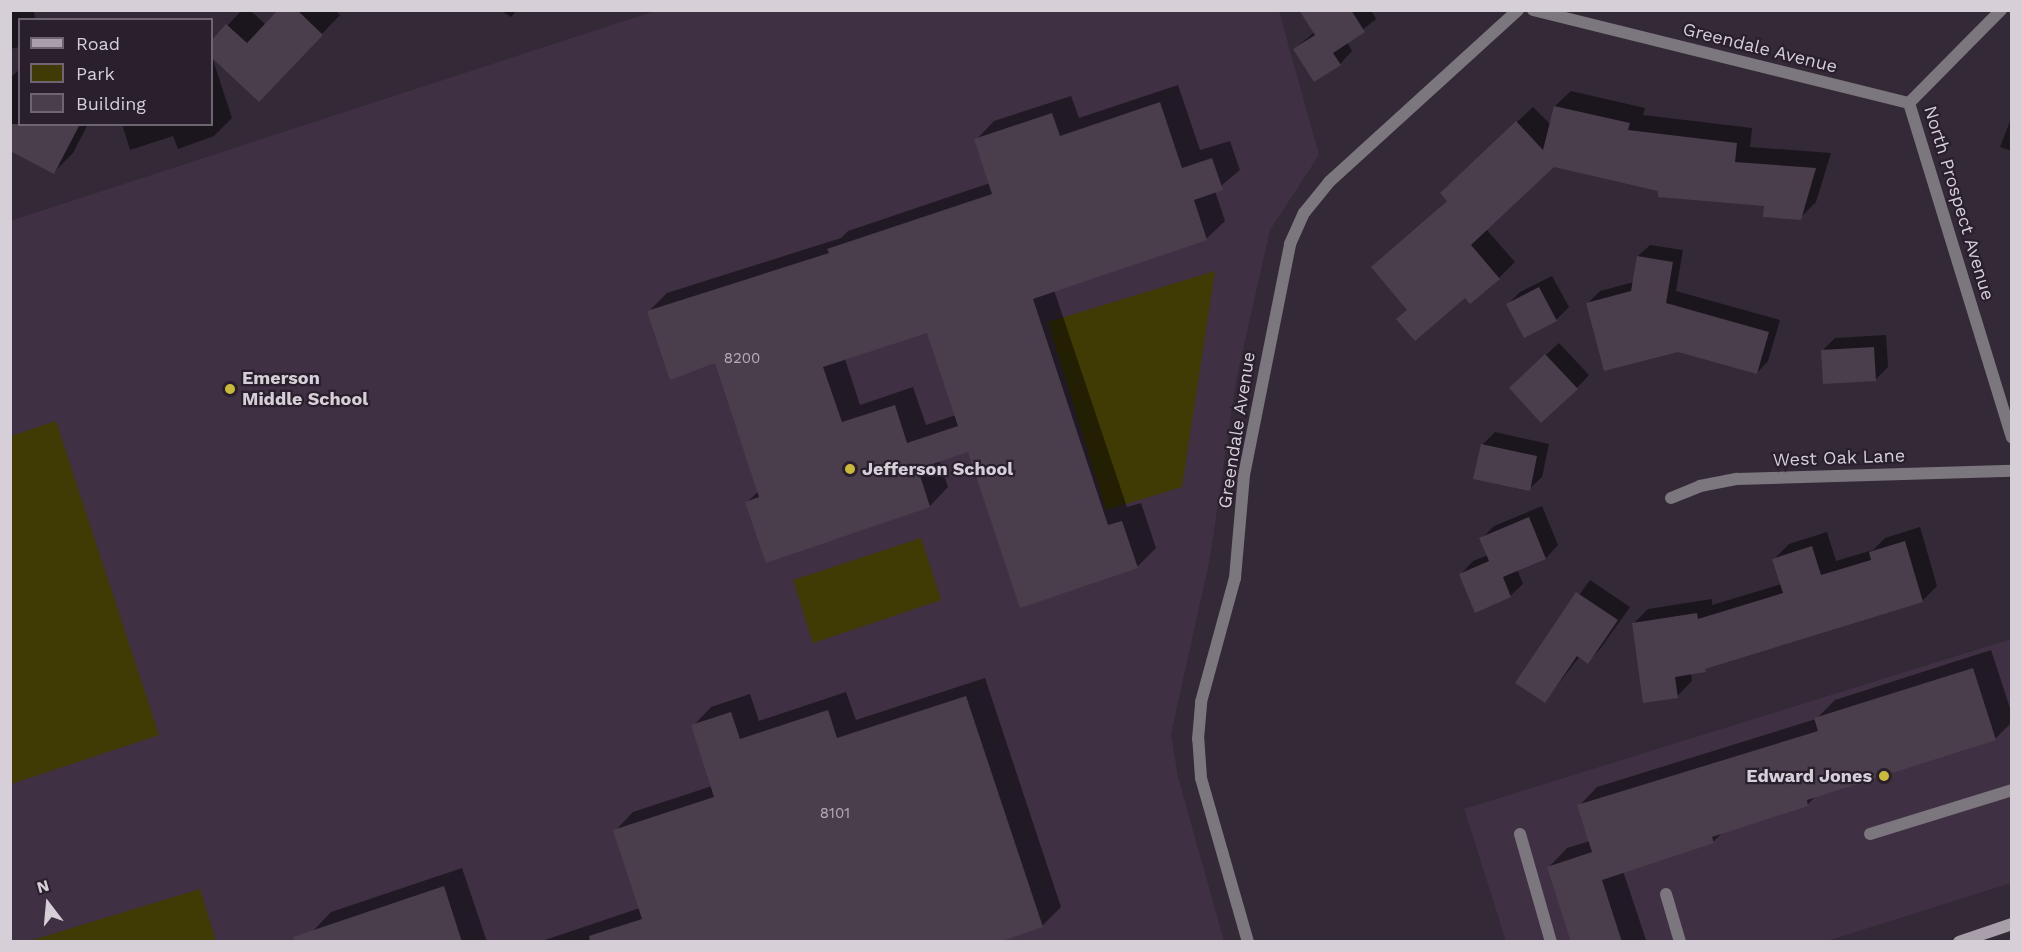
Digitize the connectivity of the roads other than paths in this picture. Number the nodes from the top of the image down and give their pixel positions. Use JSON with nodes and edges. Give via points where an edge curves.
{"nodes":[{"id":1,"x":1518,"y":10,"type":"edge"},
{"id":2,"x":1533,"y":10,"type":"edge"},
{"id":3,"x":2001,"y":10,"type":"edge"},
{"id":4,"x":1910,"y":103,"type":"junction"},
{"id":5,"x":2007,"y":406,"type":"edge"},
{"id":6,"x":2012,"y":437,"type":"edge"},
{"id":7,"x":2012,"y":471,"type":"edge"},
{"id":8,"x":1671,"y":498,"type":"dead end"},
{"id":9,"x":2012,"y":790,"type":"edge"},
{"id":10,"x":1520,"y":834,"type":"dead end"},
{"id":11,"x":1870,"y":834,"type":"dead end"},
{"id":12,"x":1666,"y":894,"type":"dead end"},
{"id":13,"x":2012,"y":924,"type":"edge"},
{"id":14,"x":1248,"y":942,"type":"edge"},
{"id":15,"x":1551,"y":942,"type":"edge"},
{"id":16,"x":1680,"y":942,"type":"edge"},
{"id":17,"x":1959,"y":942,"type":"edge"}],
"edges":[{"from":1,"to":14,"type":"street","name":"Greendale Avenue","via":[[1329,182],[1304,213],[1290,244],[1244,475],[1233,587],[1200,702],[1201,778]]},
{"from":2,"to":4,"type":"street","name":"Greendale Avenue"},
{"from":3,"to":4,"type":"street","name":"North Prospect Avenue"},
{"from":4,"to":5,"type":"street","name":"North Prospect Avenue"},
{"from":5,"to":6,"type":"street","name":"North Prospect Avenue"},
{"from":7,"to":8,"type":"street","name":"West Oak Lane","via":[[1737,479],[1700,486]]},
{"from":9,"to":11,"type":"street"},
{"from":10,"to":15,"type":"street"},
{"from":12,"to":16,"type":"street"},
{"from":13,"to":17,"type":"main road"}]}
